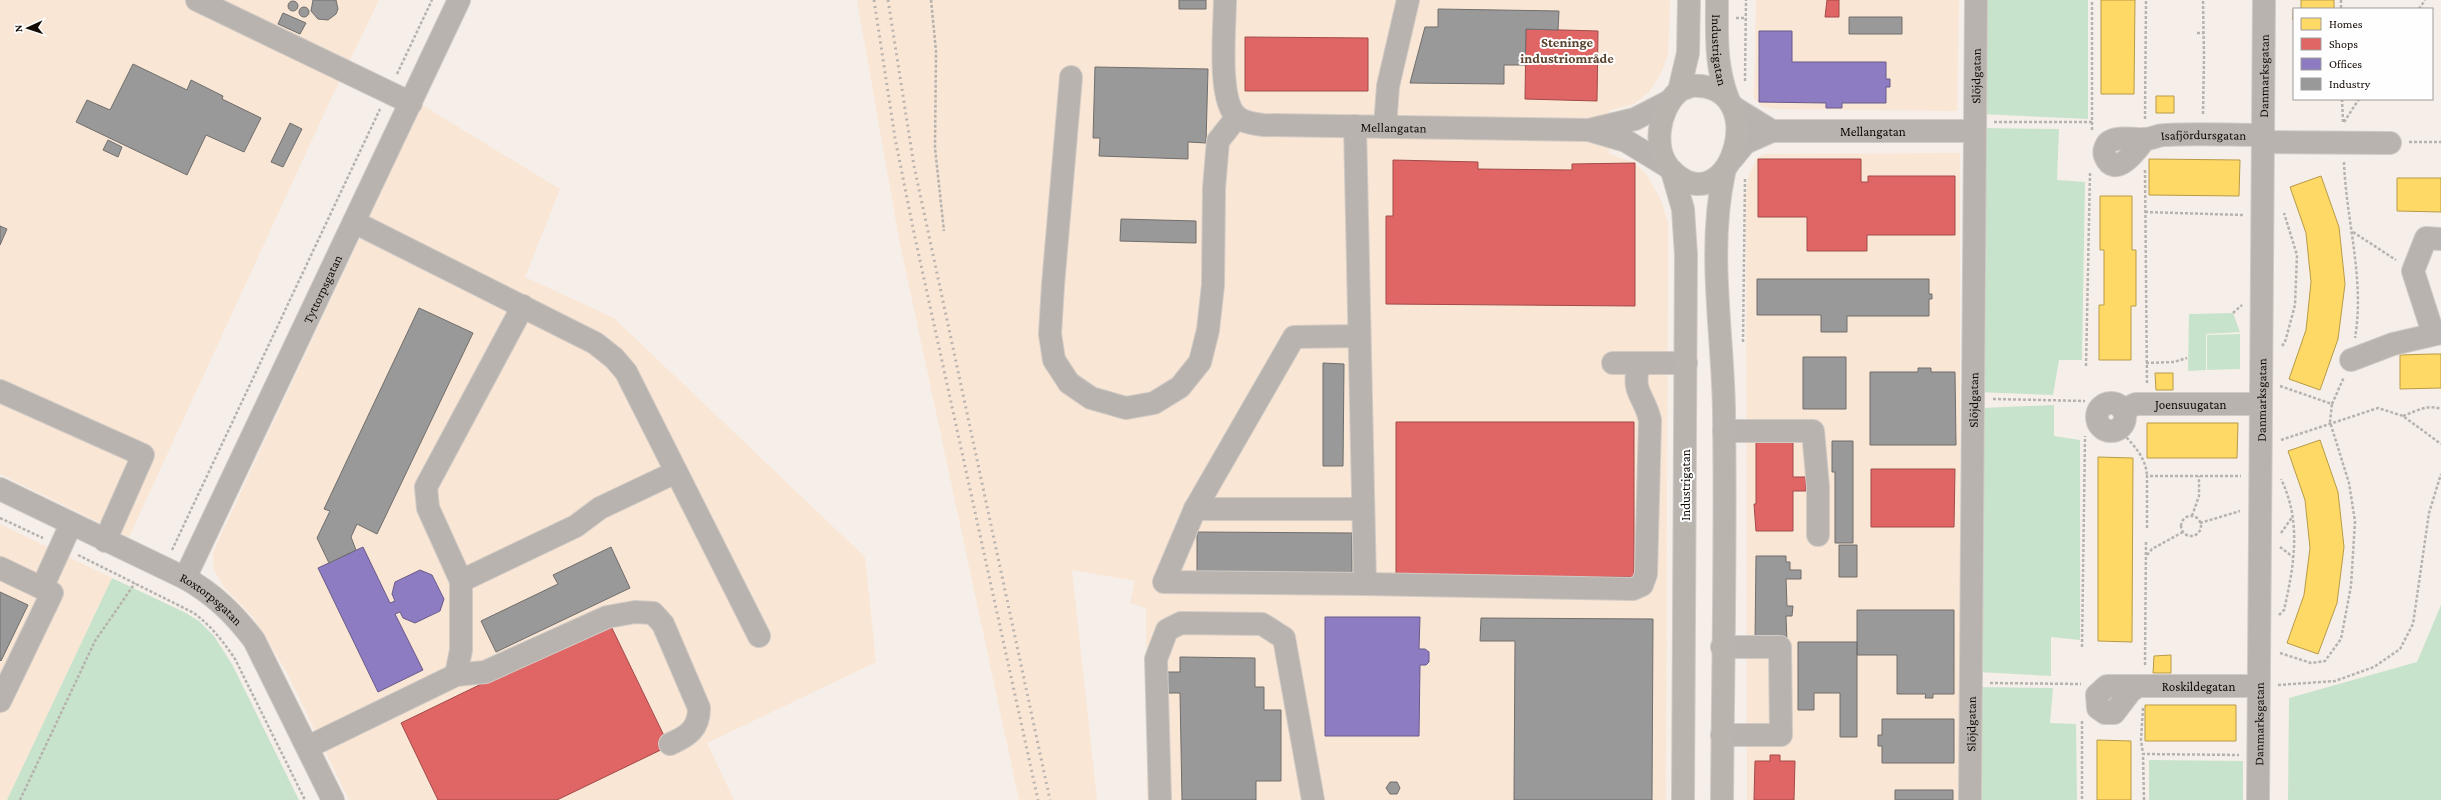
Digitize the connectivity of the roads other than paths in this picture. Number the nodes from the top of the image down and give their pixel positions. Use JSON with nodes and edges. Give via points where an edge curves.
{"nodes":[{"id":1,"x":197,"y":0,"type":"edge"},
{"id":2,"x":459,"y":0,"type":"edge"},
{"id":3,"x":1225,"y":0,"type":"edge"},
{"id":4,"x":1408,"y":0,"type":"edge"},
{"id":5,"x":1688,"y":0,"type":"edge"},
{"id":6,"x":1717,"y":0,"type":"edge"},
{"id":7,"x":1976,"y":0,"type":"edge"},
{"id":8,"x":2264,"y":0,"type":"edge"},
{"id":9,"x":1071,"y":77,"type":"dead end"},
{"id":10,"x":1674,"y":97,"type":"junction"},
{"id":11,"x":411,"y":103,"type":"junction"},
{"id":12,"x":1730,"y":103,"type":"junction"},
{"id":13,"x":1237,"y":117,"type":"junction"},
{"id":14,"x":1355,"y":126,"type":"junction"},
{"id":15,"x":1974,"y":126,"type":"junction"},
{"id":16,"x":1385,"y":127,"type":"junction"},
{"id":17,"x":1589,"y":130,"type":"junction"},
{"id":18,"x":1772,"y":131,"type":"junction"},
{"id":19,"x":2145,"y":139,"type":"road end"},
{"id":20,"x":2263,"y":139,"type":"junction"},
{"id":21,"x":2390,"y":143,"type":"road end"},
{"id":22,"x":1728,"y":166,"type":"junction"},
{"id":23,"x":1669,"y":169,"type":"junction"},
{"id":24,"x":354,"y":222,"type":"junction"},
{"id":25,"x":2441,"y":239,"type":"edge"},
{"id":26,"x":523,"y":306,"type":"junction"},
{"id":27,"x":2437,"y":333,"type":"edge"},
{"id":28,"x":1359,"y":336,"type":"junction"},
{"id":29,"x":2351,"y":360,"type":"road end"},
{"id":30,"x":1613,"y":363,"type":"dead end"},
{"id":31,"x":1639,"y":363,"type":"junction"},
{"id":32,"x":1686,"y":364,"type":"junction"},
{"id":33,"x":0,"y":391,"type":"edge"},
{"id":34,"x":2260,"y":404,"type":"junction"},
{"id":35,"x":2121,"y":419,"type":"road end"},
{"id":36,"x":1724,"y":431,"type":"junction"},
{"id":37,"x":676,"y":472,"type":"junction"},
{"id":38,"x":0,"y":489,"type":"edge"},
{"id":39,"x":1195,"y":509,"type":"junction"},
{"id":40,"x":1362,"y":509,"type":"junction"},
{"id":41,"x":71,"y":524,"type":"junction"},
{"id":42,"x":1818,"y":535,"type":"dead end"},
{"id":43,"x":105,"y":541,"type":"junction"},
{"id":44,"x":0,"y":568,"type":"edge"},
{"id":45,"x":185,"y":578,"type":"junction"},
{"id":46,"x":461,"y":581,"type":"junction"},
{"id":47,"x":1365,"y":584,"type":"junction"},
{"id":48,"x":42,"y":588,"type":"junction"},
{"id":49,"x":759,"y":636,"type":"dead end"},
{"id":50,"x":1722,"y":647,"type":"junction"},
{"id":51,"x":456,"y":675,"type":"junction"},
{"id":52,"x":2142,"y":686,"type":"road end"},
{"id":53,"x":2258,"y":686,"type":"junction"},
{"id":54,"x":0,"y":701,"type":"edge"},
{"id":55,"x":1722,"y":735,"type":"junction"},
{"id":56,"x":670,"y":744,"type":"dead end"},
{"id":57,"x":308,"y":747,"type":"junction"},
{"id":58,"x":334,"y":800,"type":"edge"},
{"id":59,"x":1160,"y":800,"type":"edge"},
{"id":60,"x":1313,"y":800,"type":"edge"},
{"id":61,"x":1683,"y":800,"type":"edge"},
{"id":62,"x":1722,"y":800,"type":"edge"},
{"id":63,"x":1970,"y":800,"type":"edge"},
{"id":64,"x":2258,"y":800,"type":"edge"}],
"edges":[{"from":1,"to":11,"type":"street"},
{"from":2,"to":11,"type":"street","name":"Tyttorpsgatan"},
{"from":3,"to":13,"type":"street","via":[[1224,83],[1227,102]]},
{"from":4,"to":16,"type":"street","via":[[1388,86]]},
{"from":5,"to":10,"type":"main road","via":[[1688,53]]},
{"from":6,"to":12,"type":"main road","name":"Industrigatan","via":[[1717,59],[1720,77]]},
{"from":7,"to":15,"type":"street","name":"Slöjdgatan"},
{"from":8,"to":20,"type":"street","name":"Danmarksgatan"},
{"from":9,"to":13,"type":"street","via":[[1050,334],[1054,360],[1068,383],[1091,398],[1126,408],[1154,403],[1180,386],[1200,362],[1208,330],[1213,285],[1214,188],[1218,141]]},
{"from":10,"to":12,"type":"main road","via":[[1692,86],[1708,86],[1718,89]]},
{"from":10,"to":17,"type":"street","name":"Mellangatan","via":[[1636,119]]},
{"from":10,"to":23,"type":"main road","via":[[1662,114],[1660,133],[1663,156]]},
{"from":11,"to":24,"type":"street","name":"Tyttorpsgatan"},
{"from":12,"to":18,"type":"street"},
{"from":12,"to":22,"type":"main road","via":[[1737,129],[1736,144]]},
{"from":13,"to":14,"type":"street","name":"Mellangatan","via":[[1263,125]]},
{"from":14,"to":16,"type":"street","name":"Mellangatan"},
{"from":14,"to":28,"type":"street"},
{"from":15,"to":18,"type":"street","name":"Mellangatan"},
{"from":15,"to":63,"type":"street","name":"Slöjdgatan"},
{"from":16,"to":17,"type":"street","name":"Mellangatan"},
{"from":17,"to":23,"type":"street","name":"Mellangatan","via":[[1642,149]]},
{"from":18,"to":22,"type":"street","name":"Mellangatan","via":[[1745,143]]},
{"from":19,"to":20,"type":"street","name":"Isafjördursgatan","via":[[2167,134]]},
{"from":20,"to":21,"type":"street","name":"Isafjördursgatan","via":[[2340,130]]},
{"from":20,"to":34,"type":"street","name":"Danmarksgatan"},
{"from":22,"to":23,"type":"main road","via":[[1712,181],[1694,184],[1683,181]]},
{"from":22,"to":36,"type":"main road","via":[[1718,199],[1716,239]]},
{"from":23,"to":32,"type":"main road","name":"Industrigatan","via":[[1680,196],[1685,223]]},
{"from":24,"to":26,"type":"street"},
{"from":24,"to":45,"type":"street","name":"Tyttorpsgatan"},
{"from":25,"to":27,"type":"street","via":[[2426,238],[2414,271]]},
{"from":26,"to":37,"type":"street","via":[[595,343],[614,358],[626,372]]},
{"from":26,"to":46,"type":"street","via":[[426,487],[428,508]]},
{"from":27,"to":29,"type":"street","via":[[2393,344]]},
{"from":28,"to":39,"type":"street","via":[[1294,337]]},
{"from":28,"to":40,"type":"street"},
{"from":30,"to":31,"type":"street"},
{"from":31,"to":32,"type":"street"},
{"from":31,"to":47,"type":"street","via":[[1635,384],[1637,392],[1648,408],[1650,420],[1646,574],[1642,585],[1633,588]]},
{"from":32,"to":61,"type":"main road","name":"Industrigatan"},
{"from":33,"to":43,"type":"street","via":[[143,455]]},
{"from":34,"to":35,"type":"street","name":"Joensuugatan","via":[[2136,404]]},
{"from":34,"to":53,"type":"street","name":"Danmarksgatan","via":[[2260,447],[2269,475],[2260,504]]},
{"from":36,"to":42,"type":"street","via":[[1813,431],[1818,487]]},
{"from":36,"to":50,"type":"main road"},
{"from":37,"to":46,"type":"street","via":[[600,508],[576,526]]},
{"from":37,"to":49,"type":"street"},
{"from":38,"to":41,"type":"street","name":"Roxtorpsgatan"},
{"from":39,"to":40,"type":"street"},
{"from":39,"to":47,"type":"street","via":[[1164,582]]},
{"from":40,"to":47,"type":"street"},
{"from":41,"to":43,"type":"street","name":"Roxtorpsgatan"},
{"from":41,"to":48,"type":"street"},
{"from":43,"to":45,"type":"street","name":"Roxtorpsgatan"},
{"from":44,"to":48,"type":"street"},
{"from":45,"to":57,"type":"street","name":"Roxtorpsgatan","via":[[206,589],[220,601],[254,640]]},
{"from":46,"to":51,"type":"street","via":[[461,650]]},
{"from":48,"to":54,"type":"street","via":[[52,593]]},
{"from":50,"to":55,"type":"main road"},
{"from":50,"to":55,"type":"street","via":[[1780,647],[1781,735]]},
{"from":51,"to":56,"type":"street","via":[[485,672],[607,617],[635,612],[653,613],[663,624],[699,708],[699,718],[687,736]]},
{"from":51,"to":57,"type":"street"},
{"from":52,"to":53,"type":"street","name":"Roskildegatan"},
{"from":53,"to":64,"type":"street","name":"Danmarksgatan"},
{"from":55,"to":62,"type":"main road"},
{"from":57,"to":58,"type":"street","name":"Roxtorpsgatan"},
{"from":59,"to":60,"type":"street","via":[[1156,658],[1167,630],[1181,623],[1262,624],[1284,638]]}]}
